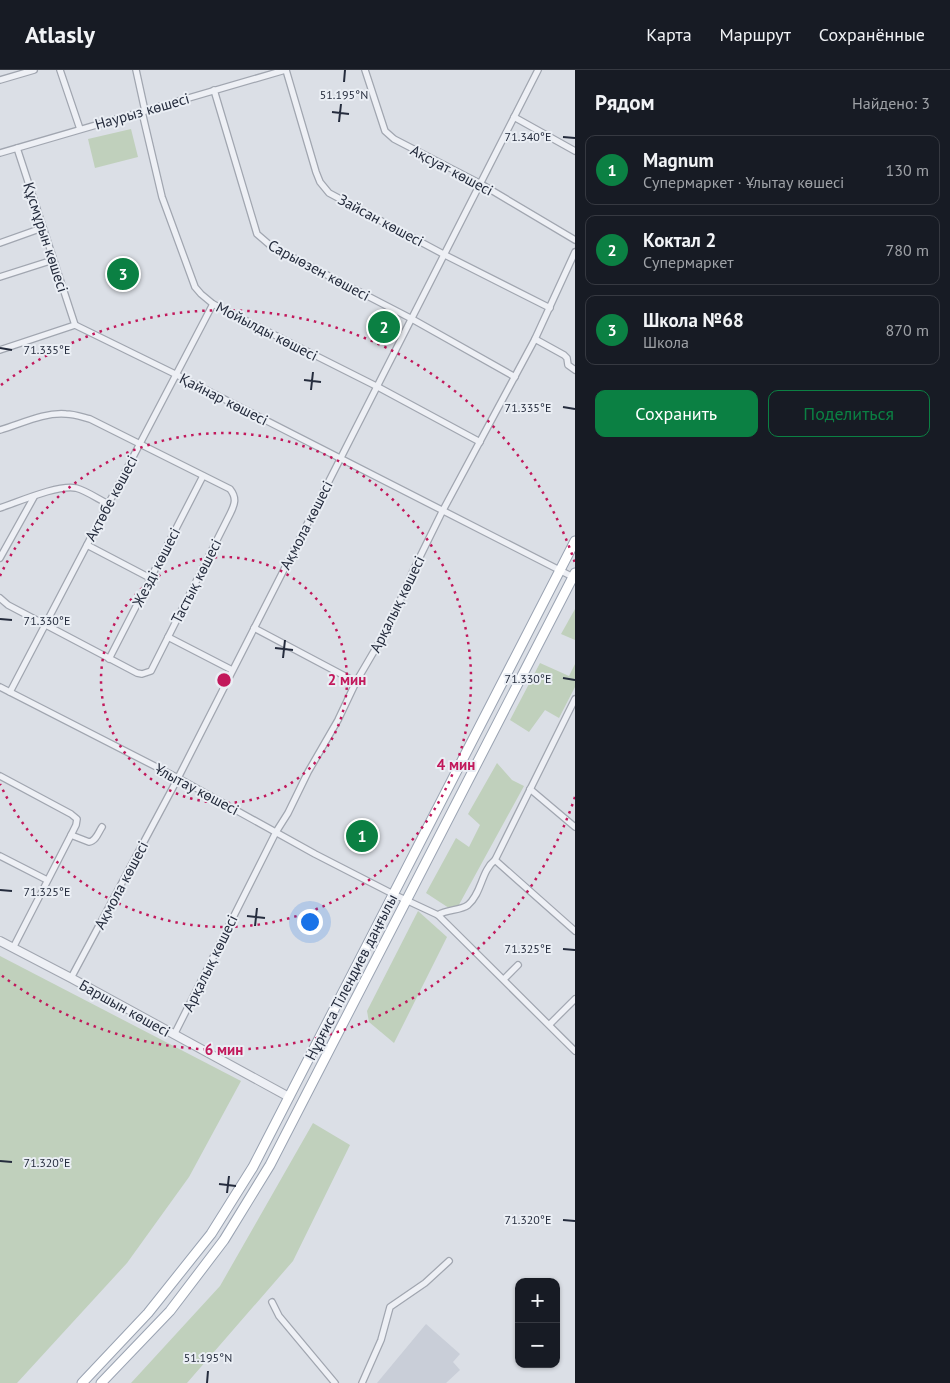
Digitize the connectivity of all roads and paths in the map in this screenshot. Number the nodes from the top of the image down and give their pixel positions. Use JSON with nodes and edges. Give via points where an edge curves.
{"nodes":[{"id":1,"x":34,"y":70,"type":"edge"},
{"id":2,"x":60,"y":70,"type":"edge"},
{"id":3,"x":136,"y":70,"type":"edge"},
{"id":4,"x":286,"y":70,"type":"edge"},
{"id":5,"x":366,"y":70,"type":"edge"},
{"id":6,"x":538,"y":70,"type":"edge"},
{"id":7,"x":0,"y":80,"type":"edge"},
{"id":8,"x":214,"y":90,"type":"junction"},
{"id":9,"x":144,"y":111,"type":"junction"},
{"id":10,"x":514,"y":117,"type":"junction"},
{"id":11,"x":80,"y":129,"type":"junction"},
{"id":12,"x":17,"y":148,"type":"junction"},
{"id":13,"x":575,"y":151,"type":"edge"},
{"id":14,"x":0,"y":153,"type":"edge"},
{"id":15,"x":481,"y":184,"type":"junction"},
{"id":16,"x":42,"y":228,"type":"junction"},
{"id":17,"x":575,"y":240,"type":"edge"},
{"id":18,"x":0,"y":243,"type":"edge"},
{"id":19,"x":575,"y":252,"type":"edge"},
{"id":20,"x":445,"y":254,"type":"junction"},
{"id":21,"x":53,"y":260,"type":"junction"},
{"id":22,"x":0,"y":277,"type":"edge"},
{"id":23,"x":213,"y":304,"type":"junction"},
{"id":24,"x":550,"y":308,"type":"junction"},
{"id":25,"x":412,"y":319,"type":"junction"},
{"id":26,"x":75,"y":325,"type":"junction"},
{"id":27,"x":535,"y":339,"type":"junction"},
{"id":28,"x":0,"y":350,"type":"edge"},
{"id":29,"x":575,"y":370,"type":"edge"},
{"id":30,"x":175,"y":374,"type":"junction"},
{"id":31,"x":514,"y":377,"type":"junction"},
{"id":32,"x":378,"y":387,"type":"junction"},
{"id":33,"x":0,"y":430,"type":"edge"},
{"id":34,"x":480,"y":442,"type":"junction"},
{"id":35,"x":140,"y":444,"type":"junction"},
{"id":36,"x":340,"y":459,"type":"junction"},
{"id":37,"x":203,"y":476,"type":"junction"},
{"id":38,"x":34,"y":497,"type":"junction"},
{"id":39,"x":108,"y":504,"type":"junction"},
{"id":40,"x":0,"y":508,"type":"edge"},
{"id":41,"x":442,"y":512,"type":"junction"},
{"id":42,"x":575,"y":541,"type":"edge"},
{"id":43,"x":87,"y":546,"type":"junction"},
{"id":44,"x":0,"y":558,"type":"edge"},
{"id":45,"x":560,"y":570,"type":"junction"},
{"id":46,"x":574,"y":575,"type":"edge"},
{"id":47,"x":150,"y":578,"type":"junction"},
{"id":48,"x":0,"y":598,"type":"edge"},
{"id":49,"x":46,"y":625,"type":"junction"},
{"id":50,"x":254,"y":628,"type":"junction"},
{"id":51,"x":168,"y":637,"type":"junction"},
{"id":52,"x":109,"y":659,"type":"junction"},
{"id":53,"x":232,"y":670,"type":"junction"},
{"id":54,"x":356,"y":682,"type":"junction"},
{"id":55,"x":0,"y":687,"type":"edge"},
{"id":56,"x":10,"y":692,"type":"junction"},
{"id":57,"x":575,"y":699,"type":"edge"},
{"id":58,"x":0,"y":776,"type":"edge"},
{"id":59,"x":178,"y":778,"type":"junction"},
{"id":60,"x":530,"y":788,"type":"junction"},
{"id":61,"x":102,"y":827,"type":"dead end"},
{"id":62,"x":575,"y":827,"type":"edge"},
{"id":63,"x":276,"y":832,"type":"junction"},
{"id":64,"x":71,"y":835,"type":"junction"},
{"id":65,"x":0,"y":856,"type":"edge"},
{"id":66,"x":495,"y":860,"type":"junction"},
{"id":67,"x":47,"y":880,"type":"junction"},
{"id":68,"x":393,"y":894,"type":"junction"},
{"id":69,"x":406,"y":900,"type":"junction"},
{"id":70,"x":438,"y":915,"type":"junction"},
{"id":71,"x":575,"y":931,"type":"edge"},
{"id":72,"x":0,"y":942,"type":"edge"},
{"id":73,"x":13,"y":948,"type":"junction"},
{"id":74,"x":518,"y":965,"type":"dead end"},
{"id":75,"x":72,"y":978,"type":"junction"},
{"id":76,"x":504,"y":979,"type":"junction"},
{"id":77,"x":575,"y":999,"type":"edge"},
{"id":78,"x":550,"y":1024,"type":"junction"},
{"id":79,"x":174,"y":1035,"type":"junction"},
{"id":80,"x":575,"y":1051,"type":"edge"},
{"id":81,"x":289,"y":1096,"type":"junction"},
{"id":82,"x":302,"y":1104,"type":"junction"},
{"id":83,"x":449,"y":1261,"type":"dead end"},
{"id":84,"x":272,"y":1302,"type":"dead end"},
{"id":85,"x":82,"y":1383,"type":"edge"},
{"id":86,"x":101,"y":1383,"type":"edge"},
{"id":87,"x":335,"y":1383,"type":"edge"},
{"id":88,"x":362,"y":1383,"type":"edge"}],
"edges":[{"from":1,"to":7,"type":"street"},
{"from":2,"to":11,"type":"street"},
{"from":3,"to":9,"type":"street","name":"Мойылды көшесі"},
{"from":4,"to":8,"type":"street","name":"Наурыз көшесі"},
{"from":4,"to":20,"type":"street","name":"Зайсан көшесі","via":[[320,182],[329,192]]},
{"from":5,"to":15,"type":"street","name":"Ақсуат көшесі","via":[[385,131],[394,139]]},
{"from":6,"to":10,"type":"street","name":"Ақмола көшесі"},
{"from":8,"to":9,"type":"street","name":"Наурыз көшесі"},
{"from":8,"to":25,"type":"street","name":"Сарыөзен көшесі","via":[[257,234],[271,246]]},
{"from":9,"to":11,"type":"street","name":"Наурыз көшесі"},
{"from":9,"to":23,"type":"street","name":"Мойылды көшесі","via":[[162,197],[195,287]]},
{"from":10,"to":13,"type":"street"},
{"from":10,"to":15,"type":"street","name":"Ақмола көшесі"},
{"from":11,"to":12,"type":"street","name":"Наурыз көшесі"},
{"from":12,"to":14,"type":"street","name":"Наурыз көшесі"},
{"from":12,"to":16,"type":"street","name":"Құсмұрын көшесі"},
{"from":15,"to":17,"type":"street","name":"Ақсуат көшесі"},
{"from":15,"to":20,"type":"street","name":"Ақмола көшесі"},
{"from":16,"to":18,"type":"street"},
{"from":16,"to":21,"type":"street","name":"Құсмұрын көшесі"},
{"from":19,"to":24,"type":"street","name":"Арқалық көшесі"},
{"from":20,"to":24,"type":"street","name":"Зайсан көшесі"},
{"from":20,"to":25,"type":"street","name":"Ақмола көшесі"},
{"from":21,"to":22,"type":"street"},
{"from":21,"to":26,"type":"street","name":"Құсмұрын көшесі"},
{"from":23,"to":30,"type":"street","name":"Ақтөбе көшесі"},
{"from":23,"to":32,"type":"street","name":"Мойылды көшесі"},
{"from":24,"to":27,"type":"street","name":"Арқалық көшесі"},
{"from":25,"to":31,"type":"street","name":"Сарыөзен көшесі"},
{"from":25,"to":32,"type":"street","name":"Ақмола көшесі"},
{"from":26,"to":28,"type":"street"},
{"from":26,"to":30,"type":"street","name":"Қайнар көшесі"},
{"from":27,"to":29,"type":"street","via":[[564,355],[568,365]]},
{"from":27,"to":31,"type":"street","name":"Арқалық көшесі"},
{"from":30,"to":35,"type":"street","name":"Ақтөбе көшесі"},
{"from":30,"to":36,"type":"street","name":"Қайнар көшесі"},
{"from":31,"to":34,"type":"street","name":"Арқалық көшесі"},
{"from":32,"to":34,"type":"street","name":"Мойылды көшесі"},
{"from":32,"to":36,"type":"street","name":"Ақмола көшесі"},
{"from":33,"to":35,"type":"street","via":[[45,416],[67,414],[90,418]]},
{"from":34,"to":41,"type":"street","name":"Арқалық көшесі"},
{"from":35,"to":37,"type":"street"},
{"from":35,"to":39,"type":"street","name":"Ақтөбе көшесі"},
{"from":36,"to":41,"type":"street","name":"Қайнар көшесі"},
{"from":36,"to":50,"type":"street","name":"Ақмола көшесі"},
{"from":37,"to":47,"type":"street","name":"Жезді көшесі"},
{"from":37,"to":51,"type":"street","name":"Тастық көшесі","via":[[230,489],[235,496],[234,504]]},
{"from":38,"to":39,"type":"street","via":[[60,488],[74,488]]},
{"from":38,"to":40,"type":"street"},
{"from":38,"to":44,"type":"street"},
{"from":39,"to":43,"type":"street","name":"Ақтөбе көшесі"},
{"from":41,"to":45,"type":"street","name":"Қайнар көшесі"},
{"from":41,"to":54,"type":"street","name":"Арқалық көшесі","via":[[390,624]]},
{"from":42,"to":45,"type":"main road","name":"Нұрғиса Тілендиев даңғылы"},
{"from":43,"to":47,"type":"street"},
{"from":43,"to":49,"type":"street","name":"Ақтөбе көшесі"},
{"from":45,"to":46,"type":"street","name":"Қайнар көшесі"},
{"from":45,"to":68,"type":"main road","name":"Нұрғиса Тілендиев даңғылы"},
{"from":46,"to":69,"type":"main road","name":"Нұрғиса Тілендиев даңғылы"},
{"from":47,"to":52,"type":"street","name":"Жезді көшесі"},
{"from":48,"to":49,"type":"street"},
{"from":49,"to":52,"type":"street"},
{"from":49,"to":56,"type":"street","name":"Ақтөбе көшесі"},
{"from":50,"to":53,"type":"street","name":"Ақмола көшесі"},
{"from":50,"to":54,"type":"street"},
{"from":51,"to":52,"type":"street","name":"Тастық көшесі","via":[[151,671],[136,673]]},
{"from":51,"to":53,"type":"street"},
{"from":53,"to":59,"type":"street","name":"Ақмола көшесі"},
{"from":54,"to":63,"type":"street","name":"Арқалық көшесі"},
{"from":55,"to":56,"type":"street","name":"Ұлытау көшесі"},
{"from":56,"to":59,"type":"street","name":"Ұлытау көшесі"},
{"from":57,"to":60,"type":"street"},
{"from":58,"to":64,"type":"street","via":[[71,814],[77,819]]},
{"from":59,"to":63,"type":"street","name":"Ұлытау көшесі"},
{"from":59,"to":75,"type":"street","name":"Ақмола көшесі"},
{"from":60,"to":62,"type":"street"},
{"from":60,"to":66,"type":"street"},
{"from":61,"to":64,"type":"street","via":[[91,842]]},
{"from":63,"to":68,"type":"street","name":"Ұлытау көшесі"},
{"from":63,"to":79,"type":"street","name":"Арқалық көшесі"},
{"from":64,"to":67,"type":"street"},
{"from":65,"to":67,"type":"street"},
{"from":66,"to":70,"type":"street","via":[[487,867],[470,903]]},
{"from":66,"to":71,"type":"street"},
{"from":67,"to":73,"type":"street"},
{"from":68,"to":69,"type":"street","name":"Ұлытау көшесі"},
{"from":68,"to":81,"type":"main road","name":"Нұрғиса Тілендиев даңғылы"},
{"from":69,"to":70,"type":"street","name":"Ұлытау көшесі"},
{"from":69,"to":82,"type":"main road","name":"Нұрғиса Тілендиев даңғылы"},
{"from":70,"to":76,"type":"street","name":"Ұлытау көшесі"},
{"from":72,"to":73,"type":"street","name":"Баршын көшесі"},
{"from":73,"to":75,"type":"street","name":"Баршын көшесі"},
{"from":74,"to":76,"type":"street"},
{"from":75,"to":79,"type":"street","name":"Баршын көшесі"},
{"from":76,"to":78,"type":"street","name":"Ұлытау көшесі"},
{"from":77,"to":78,"type":"street"},
{"from":78,"to":80,"type":"street","name":"Ұлытау көшесі"},
{"from":79,"to":81,"type":"street","name":"Баршын көшесі"},
{"from":81,"to":82,"type":"street","name":"Баршын көшесі"},
{"from":81,"to":85,"type":"main road","name":"Нұрғиса Тілендиев даңғылы","via":[[253,1167],[211,1234],[148,1313]]},
{"from":82,"to":86,"type":"main road","name":"Нұрғиса Тілендиев даңғылы","via":[[270,1165],[224,1240],[170,1310]]},
{"from":83,"to":88,"type":"street","via":[[390,1308],[381,1340]]},
{"from":84,"to":87,"type":"street","via":[[279,1316]]}]}
